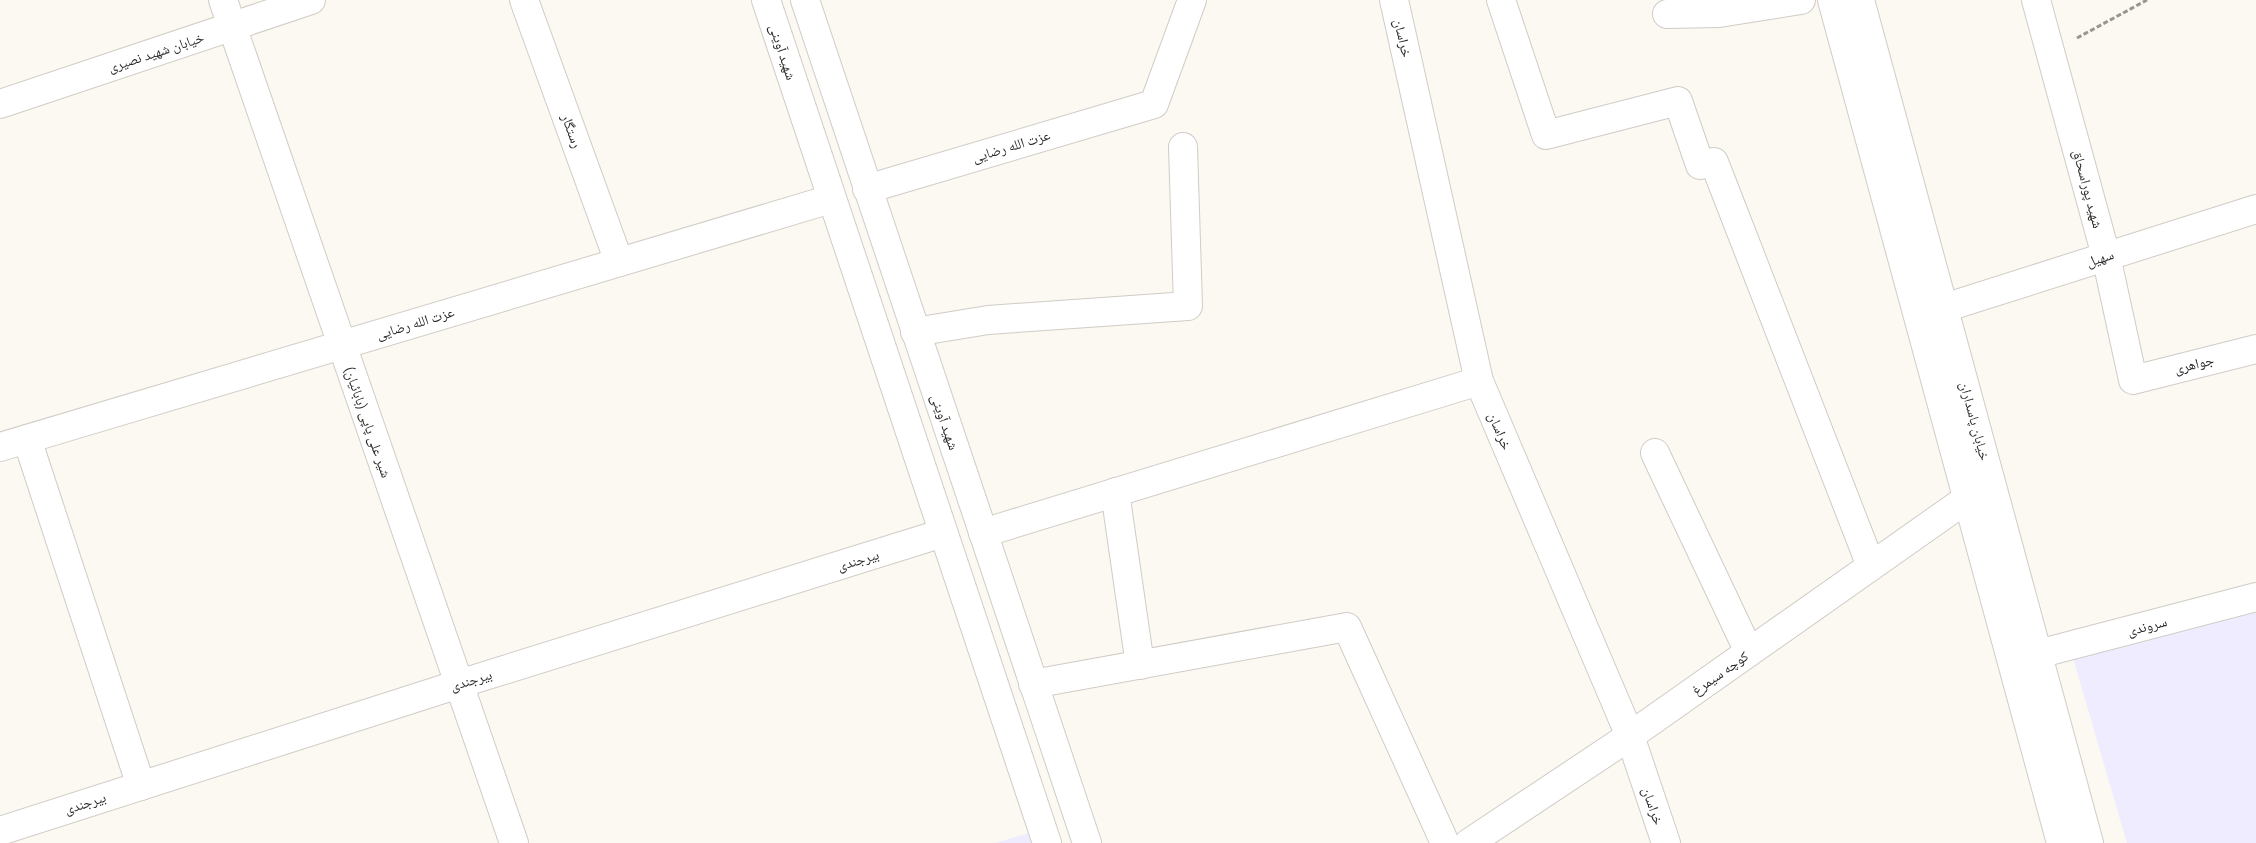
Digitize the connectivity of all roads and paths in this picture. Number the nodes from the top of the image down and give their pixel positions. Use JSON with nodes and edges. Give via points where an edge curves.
{"nodes":[{"id":1,"x":223,"y":0,"type":"edge"},
{"id":2,"x":311,"y":0,"type":"edge"},
{"id":3,"x":524,"y":0,"type":"edge"},
{"id":4,"x":766,"y":0,"type":"edge"},
{"id":5,"x":805,"y":0,"type":"edge"},
{"id":6,"x":1192,"y":0,"type":"edge"},
{"id":7,"x":1394,"y":0,"type":"edge"},
{"id":8,"x":1501,"y":0,"type":"edge"},
{"id":9,"x":1801,"y":0,"type":"edge"},
{"id":10,"x":1832,"y":0,"type":"edge"},
{"id":11,"x":1860,"y":0,"type":"edge"},
{"id":12,"x":2036,"y":0,"type":"edge"},
{"id":13,"x":2147,"y":0,"type":"edge"},
{"id":14,"x":1667,"y":14,"type":"dead end"},
{"id":15,"x":232,"y":26,"type":"junction"},
{"id":16,"x":2050,"y":52,"type":"junction"},
{"id":17,"x":0,"y":104,"type":"edge"},
{"id":18,"x":1183,"y":147,"type":"dead end"},
{"id":19,"x":867,"y":189,"type":"junction"},
{"id":20,"x":831,"y":199,"type":"junction"},
{"id":21,"x":2256,"y":209,"type":"edge"},
{"id":22,"x":2106,"y":256,"type":"junction"},
{"id":23,"x":619,"y":262,"type":"junction"},
{"id":24,"x":1944,"y":308,"type":"junction"},
{"id":25,"x":915,"y":332,"type":"junction"},
{"id":26,"x":342,"y":345,"type":"junction"},
{"id":27,"x":2256,"y":349,"type":"edge"},
{"id":28,"x":2133,"y":380,"type":"joint"},
{"id":29,"x":1479,"y":381,"type":"junction"},
{"id":30,"x":27,"y":439,"type":"junction"},
{"id":31,"x":0,"y":447,"type":"edge"},
{"id":32,"x":1655,"y":453,"type":"dead end"},
{"id":33,"x":1115,"y":492,"type":"junction"},
{"id":34,"x":1968,"y":498,"type":"junction"},
{"id":35,"x":944,"y":533,"type":"junction"},
{"id":36,"x":983,"y":533,"type":"junction"},
{"id":37,"x":1871,"y":566,"type":"junction"},
{"id":38,"x":2256,"y":597,"type":"edge"},
{"id":39,"x":1749,"y":652,"type":"junction"},
{"id":40,"x":2038,"y":654,"type":"junction"},
{"id":41,"x":1140,"y":665,"type":"junction"},
{"id":42,"x":459,"y":684,"type":"junction"},
{"id":43,"x":1033,"y":684,"type":"junction"},
{"id":44,"x":1630,"y":736,"type":"junction"},
{"id":45,"x":141,"y":786,"type":"junction"},
{"id":46,"x":0,"y":830,"type":"edge"},
{"id":47,"x":512,"y":843,"type":"edge"},
{"id":48,"x":1046,"y":843,"type":"edge"},
{"id":49,"x":1087,"y":843,"type":"edge"},
{"id":50,"x":1445,"y":843,"type":"edge"},
{"id":51,"x":1469,"y":843,"type":"edge"},
{"id":52,"x":1666,"y":843,"type":"edge"},
{"id":53,"x":2061,"y":843,"type":"edge"},
{"id":54,"x":2089,"y":843,"type":"edge"}],
"edges":[{"from":1,"to":15,"type":"street","name":"شیر علی پاپی (بابائیان)"},
{"from":2,"to":15,"type":"street","name":"خیابان شهید نصیری"},
{"from":3,"to":23,"type":"street","name":"رستگار"},
{"from":4,"to":20,"type":"street","name":"شهید آوینی"},
{"from":5,"to":19,"type":"street","name":"شهید آوینی"},
{"from":6,"to":19,"type":"street","name":"عزت الله رضایی","via":[[1154,104]]},
{"from":7,"to":29,"type":"street","name":"خراسان"},
{"from":8,"to":37,"type":"street","via":[[1546,135],[1678,101],[1700,165],[1714,162]]},
{"from":9,"to":14,"type":"street","via":[[1720,13]]},
{"from":10,"to":34,"type":"street","name":"خیابان پاسداران"},
{"from":11,"to":24,"type":"street","name":"خیابان پاسداران"},
{"from":12,"to":16,"type":"street","name":"شهید پوراسحاق"},
{"from":13,"to":16,"type":"path"},
{"from":15,"to":17,"type":"street","name":"خیابان شهید نصیری"},
{"from":15,"to":26,"type":"street","name":"شیر علی پاپی (بابائیان)"},
{"from":16,"to":22,"type":"street","name":"شهید پوراسحاق"},
{"from":18,"to":25,"type":"street","via":[[1188,306],[988,320]]},
{"from":19,"to":25,"type":"street","name":"شهید آوینی"},
{"from":20,"to":23,"type":"street","name":"عزت الله رضایی"},
{"from":20,"to":35,"type":"street","name":"شهید آوینی"},
{"from":21,"to":22,"type":"street","name":"سهیل"},
{"from":22,"to":24,"type":"street","name":"سهیل"},
{"from":22,"to":28,"type":"street","name":"شهید پوراسحاق"},
{"from":23,"to":26,"type":"street","name":"عزت الله رضایی"},
{"from":24,"to":40,"type":"street","name":"خیابان پاسداران"},
{"from":25,"to":36,"type":"street","name":"شهید آوینی"},
{"from":26,"to":30,"type":"street","name":"عزت الله رضایی"},
{"from":26,"to":42,"type":"street","name":"شیر علی پاپی (بابائیان)"},
{"from":27,"to":28,"type":"street","name":"جواهری"},
{"from":29,"to":33,"type":"street"},
{"from":29,"to":44,"type":"street","name":"خراسان"},
{"from":30,"to":31,"type":"street","name":"عزت الله رضایی"},
{"from":30,"to":45,"type":"street"},
{"from":32,"to":39,"type":"street"},
{"from":33,"to":36,"type":"street"},
{"from":33,"to":41,"type":"street"},
{"from":34,"to":37,"type":"street","name":"کوچه سیمرغ"},
{"from":34,"to":53,"type":"street","name":"خیابان پاسداران"},
{"from":35,"to":42,"type":"street","name":"بیرجندی"},
{"from":35,"to":48,"type":"street","name":"شهید آوینی"},
{"from":36,"to":43,"type":"street","name":"شهید آوینی"},
{"from":37,"to":39,"type":"street","name":"کوچه سیمرغ"},
{"from":38,"to":40,"type":"street","name":"سروندی"},
{"from":39,"to":44,"type":"street","name":"کوچه سیمرغ"},
{"from":40,"to":54,"type":"street","name":"خیابان پاسداران"},
{"from":41,"to":43,"type":"street"},
{"from":41,"to":50,"type":"street","via":[[1347,627]]},
{"from":42,"to":45,"type":"street","name":"بیرجندی"},
{"from":42,"to":47,"type":"street","name":"شیر علی پاپی (بابائیان)"},
{"from":43,"to":49,"type":"street","name":"شهید آوینی"},
{"from":44,"to":51,"type":"street","name":"کوچه سیمرغ"},
{"from":44,"to":52,"type":"street","name":"خراسان"},
{"from":45,"to":46,"type":"street","name":"بیرجندی"}]}
